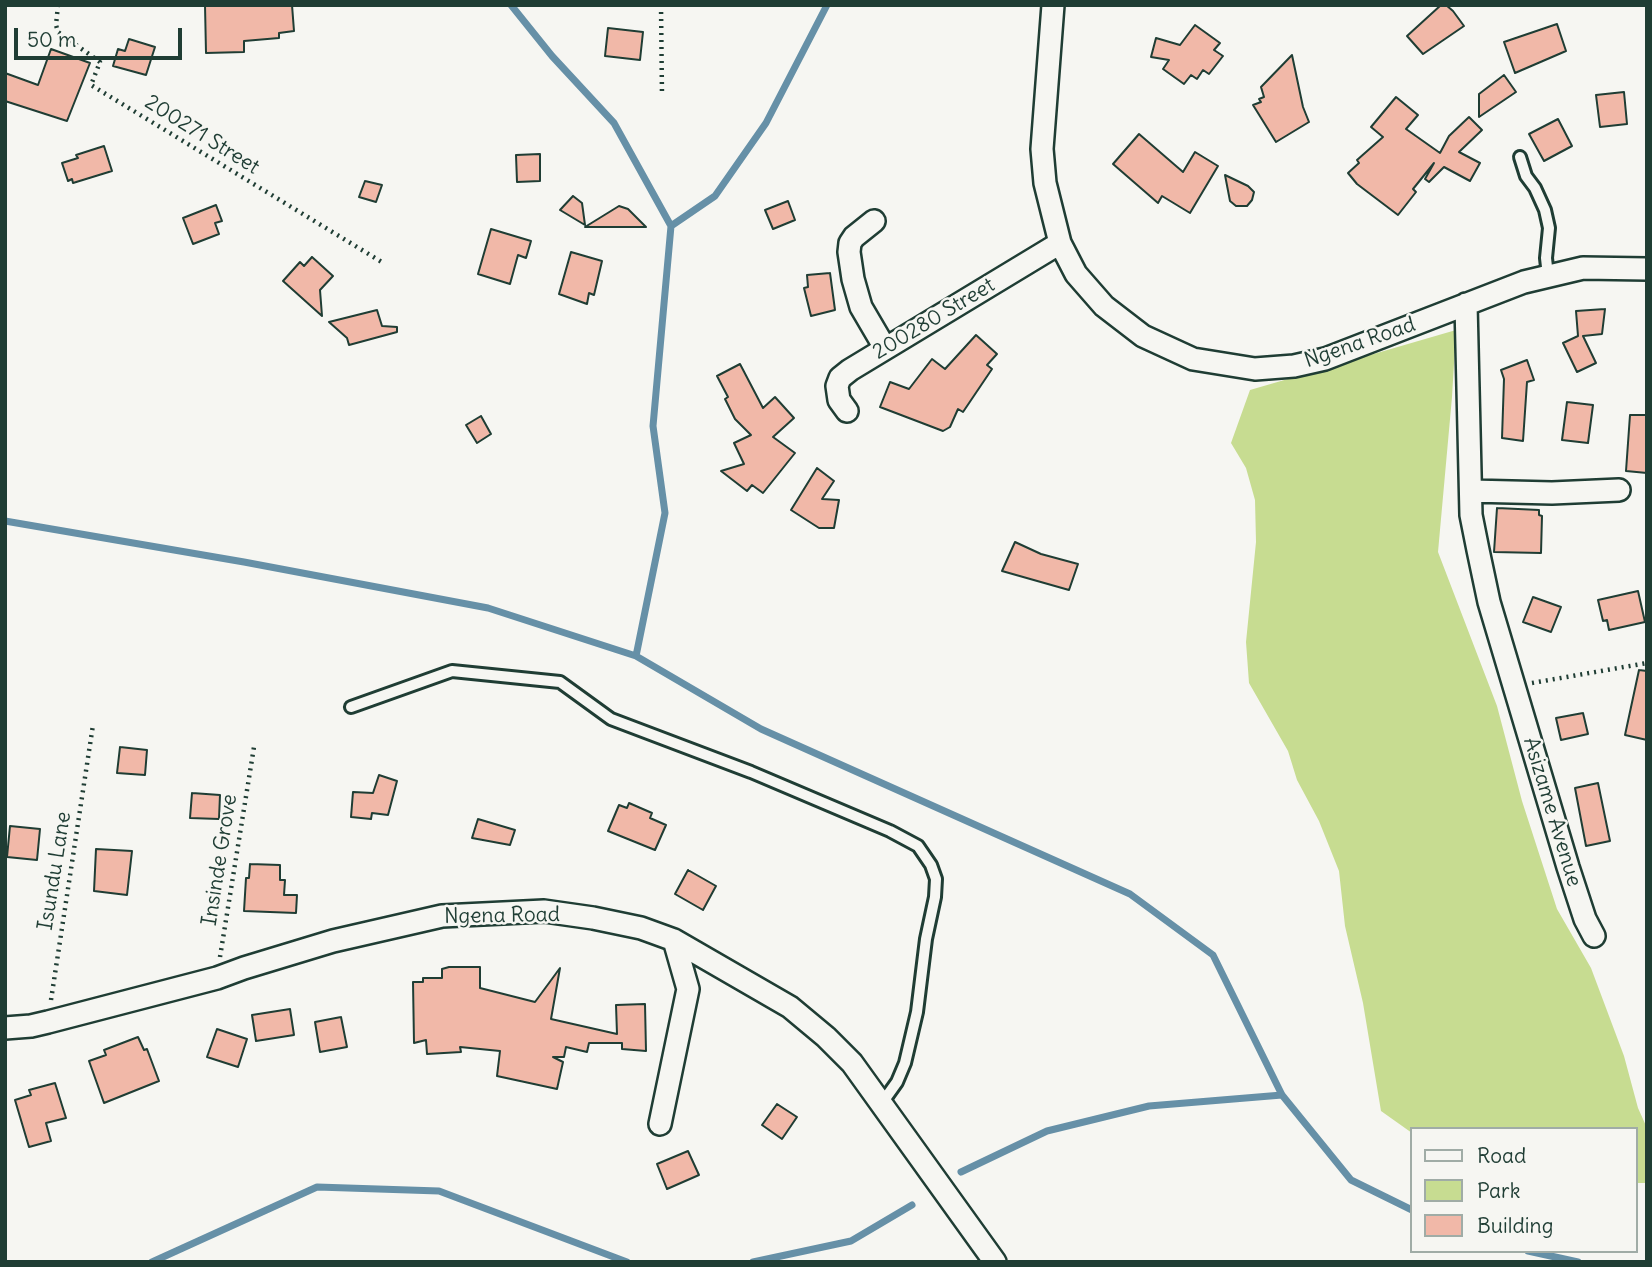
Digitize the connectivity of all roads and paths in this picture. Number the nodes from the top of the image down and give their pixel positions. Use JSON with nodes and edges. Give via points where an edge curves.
{"nodes":[{"id":1,"x":58,"y":5,"type":"edge"},
{"id":2,"x":661,"y":5,"type":"edge"},
{"id":3,"x":1053,"y":5,"type":"edge"},
{"id":4,"x":663,"y":96,"type":"dead end"},
{"id":5,"x":1520,"y":157,"type":"dead end"},
{"id":6,"x":874,"y":221,"type":"dead end"},
{"id":7,"x":1060,"y":243,"type":"junction"},
{"id":8,"x":384,"y":264,"type":"dead end"},
{"id":9,"x":1647,"y":270,"type":"edge"},
{"id":10,"x":1548,"y":276,"type":"junction"},
{"id":11,"x":1466,"y":304,"type":"junction"},
{"id":12,"x":885,"y":348,"type":"junction"},
{"id":13,"x":847,"y":411,"type":"dead end"},
{"id":14,"x":1619,"y":490,"type":"dead end"},
{"id":15,"x":1471,"y":491,"type":"junction"},
{"id":16,"x":1647,"y":663,"type":"edge"},
{"id":17,"x":1514,"y":686,"type":"junction"},
{"id":18,"x":351,"y":707,"type":"dead end"},
{"id":19,"x":93,"y":725,"type":"dead end"},
{"id":20,"x":254,"y":747,"type":"dead end"},
{"id":21,"x":1594,"y":936,"type":"dead end"},
{"id":22,"x":674,"y":940,"type":"junction"},
{"id":23,"x":217,"y":978,"type":"junction"},
{"id":24,"x":48,"y":1022,"type":"junction"},
{"id":25,"x":5,"y":1028,"type":"edge"},
{"id":26,"x":882,"y":1103,"type":"junction"},
{"id":27,"x":660,"y":1124,"type":"dead end"},
{"id":28,"x":995,"y":1262,"type":"edge"}],
"edges":[{"from":1,"to":8,"type":"path","name":"200271 Street","via":[[58,32],[100,62],[91,85]]},
{"from":2,"to":4,"type":"path"},
{"from":3,"to":7,"type":"street","name":"Ngena Road","via":[[1042,149]]},
{"from":5,"to":10,"type":"lane","via":[[1545,210]]},
{"from":6,"to":12,"type":"street","via":[[853,237],[849,252],[861,307]]},
{"from":7,"to":11,"type":"street","name":"Ngena Road","via":[[1076,274],[1104,306],[1143,336],[1193,359],[1255,369],[1325,359]]},
{"from":7,"to":12,"type":"street","name":"200280 Street"},
{"from":9,"to":10,"type":"street","name":"Ngena Road","via":[[1583,268]]},
{"from":10,"to":11,"type":"street","name":"Ngena Road"},
{"from":11,"to":15,"type":"street","name":"Asizame Avenue"},
{"from":12,"to":13,"type":"street","name":"200280 Street","via":[[840,378],[837,391]]},
{"from":14,"to":15,"type":"street"},
{"from":15,"to":17,"type":"street","name":"Asizame Avenue","via":[[1480,563]]},
{"from":16,"to":17,"type":"path"},
{"from":17,"to":21,"type":"street","name":"Asizame Avenue","via":[[1568,867]]},
{"from":18,"to":26,"type":"lane","via":[[452,671],[560,682],[611,719],[751,772],[918,846],[936,879],[935,897],[905,1063]]},
{"from":19,"to":24,"type":"path","name":"Isundu Lane"},
{"from":20,"to":23,"type":"path","name":"Insinde Grove"},
{"from":22,"to":23,"type":"street","name":"Ngena Road","via":[[642,928],[544,911],[443,916],[333,941]]},
{"from":22,"to":26,"type":"street","name":"Ngena Road","via":[[790,1007],[852,1063]]},
{"from":22,"to":27,"type":"street","via":[[688,989]]},
{"from":23,"to":24,"type":"street","name":"Ngena Road"},
{"from":24,"to":25,"type":"street","name":"Ngena Road"},
{"from":26,"to":28,"type":"street","name":"Ngena Road"}]}
